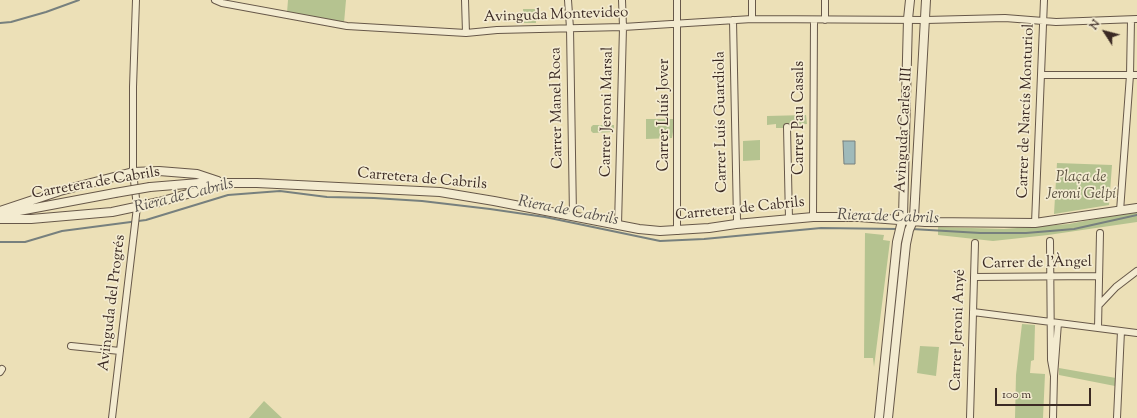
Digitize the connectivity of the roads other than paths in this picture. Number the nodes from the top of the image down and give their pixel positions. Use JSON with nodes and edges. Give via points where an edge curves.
{"nodes":[{"id":1,"x":136,"y":0,"type":"edge"},
{"id":2,"x":215,"y":0,"type":"edge"},
{"id":3,"x":465,"y":0,"type":"edge"},
{"id":4,"x":568,"y":0,"type":"edge"},
{"id":5,"x":622,"y":0,"type":"edge"},
{"id":6,"x":677,"y":0,"type":"edge"},
{"id":7,"x":752,"y":0,"type":"edge"},
{"id":8,"x":825,"y":0,"type":"edge"},
{"id":9,"x":910,"y":0,"type":"edge"},
{"id":10,"x":926,"y":0,"type":"edge"},
{"id":11,"x":1044,"y":0,"type":"edge"},
{"id":12,"x":752,"y":19,"type":"junction"},
{"id":13,"x":908,"y":19,"type":"junction"},
{"id":14,"x":733,"y":20,"type":"junction"},
{"id":15,"x":814,"y":20,"type":"junction"},
{"id":16,"x":825,"y":20,"type":"junction"},
{"id":17,"x":926,"y":20,"type":"junction"},
{"id":18,"x":1134,"y":20,"type":"edge"},
{"id":19,"x":1044,"y":21,"type":"junction"},
{"id":20,"x":678,"y":22,"type":"junction"},
{"id":21,"x":623,"y":27,"type":"junction"},
{"id":22,"x":570,"y":28,"type":"junction"},
{"id":23,"x":466,"y":33,"type":"junction"},
{"id":24,"x":1041,"y":75,"type":"junction"},
{"id":25,"x":1130,"y":75,"type":"junction"},
{"id":26,"x":1137,"y":75,"type":"edge"},
{"id":27,"x":787,"y":127,"type":"dead end"},
{"id":28,"x":133,"y":172,"type":"junction"},
{"id":29,"x":904,"y":181,"type":"junction"},
{"id":30,"x":916,"y":182,"type":"junction"},
{"id":31,"x":227,"y":183,"type":"junction"},
{"id":32,"x":137,"y":207,"type":"junction"},
{"id":33,"x":1137,"y":208,"type":"edge"},
{"id":34,"x":0,"y":211,"type":"edge"},
{"id":35,"x":1120,"y":211,"type":"junction"},
{"id":36,"x":0,"y":215,"type":"edge"},
{"id":37,"x":573,"y":216,"type":"junction"},
{"id":38,"x":813,"y":217,"type":"junction"},
{"id":39,"x":0,"y":219,"type":"edge"},
{"id":40,"x":789,"y":219,"type":"junction"},
{"id":41,"x":913,"y":221,"type":"junction"},
{"id":42,"x":1035,"y":223,"type":"junction"},
{"id":43,"x":736,"y":224,"type":"junction"},
{"id":44,"x":903,"y":224,"type":"junction"},
{"id":45,"x":618,"y":225,"type":"junction"},
{"id":46,"x":677,"y":231,"type":"junction"},
{"id":47,"x":1100,"y":233,"type":"dead end"},
{"id":48,"x":902,"y":237,"type":"junction"},
{"id":49,"x":1050,"y":242,"type":"dead end"},
{"id":50,"x":975,"y":243,"type":"dead end"},
{"id":51,"x":1137,"y":271,"type":"edge"},
{"id":52,"x":1099,"y":276,"type":"junction"},
{"id":53,"x":974,"y":277,"type":"junction"},
{"id":54,"x":1049,"y":277,"type":"junction"},
{"id":55,"x":1099,"y":305,"type":"junction"},
{"id":56,"x":973,"y":312,"type":"junction"},
{"id":57,"x":1054,"y":323,"type":"junction"},
{"id":58,"x":1098,"y":328,"type":"junction"},
{"id":59,"x":1121,"y":331,"type":"junction"},
{"id":60,"x":1137,"y":333,"type":"edge"},
{"id":61,"x":71,"y":346,"type":"dead end"},
{"id":62,"x":120,"y":351,"type":"junction"},
{"id":63,"x":879,"y":417,"type":"edge"},
{"id":64,"x":112,"y":418,"type":"edge"},
{"id":65,"x":888,"y":418,"type":"edge"},
{"id":66,"x":970,"y":418,"type":"edge"},
{"id":67,"x":1053,"y":418,"type":"edge"},
{"id":68,"x":1117,"y":418,"type":"edge"}],
"edges":[{"from":1,"to":28,"type":"street","name":"Avinguda del Progrés"},
{"from":2,"to":23,"type":"street","name":"Avinguda Montevideo","via":[[347,26]]},
{"from":3,"to":23,"type":"street"},
{"from":4,"to":22,"type":"street","name":"Carrer Manel Roca"},
{"from":5,"to":21,"type":"street","name":"Carrer Jeroni Marsal"},
{"from":6,"to":20,"type":"street","name":"Carrer Lluís Jover"},
{"from":7,"to":12,"type":"street"},
{"from":8,"to":16,"type":"street"},
{"from":9,"to":13,"type":"street","name":"Avinguda Carles III"},
{"from":10,"to":17,"type":"street","name":"Avinguda Carles III"},
{"from":11,"to":19,"type":"street","name":"Carrer de Narcís Monturiol"},
{"from":12,"to":14,"type":"street","name":"Avinguda Montevideo"},
{"from":12,"to":15,"type":"street","name":"Avinguda Montevideo"},
{"from":13,"to":16,"type":"street","name":"Avinguda Montevideo"},
{"from":13,"to":17,"type":"street","name":"Avinguda Montevideo"},
{"from":13,"to":29,"type":"street","name":"Avinguda Carles III"},
{"from":14,"to":20,"type":"street","name":"Avinguda Montevideo"},
{"from":14,"to":43,"type":"street","name":"Carrer Luís Guardiola"},
{"from":15,"to":16,"type":"street","name":"Avinguda Montevideo"},
{"from":15,"to":38,"type":"street","name":"Carrer Pau Casals"},
{"from":17,"to":19,"type":"street","name":"Avinguda Montevideo","via":[[1005,18]]},
{"from":17,"to":30,"type":"street","name":"Avinguda Carles III"},
{"from":18,"to":19,"type":"street","name":"Avinguda Montevideo"},
{"from":18,"to":25,"type":"street"},
{"from":19,"to":24,"type":"street","name":"Carrer de Narcís Monturiol"},
{"from":20,"to":21,"type":"street","name":"Avinguda Montevideo"},
{"from":20,"to":46,"type":"street","name":"Carrer Lluís Jover"},
{"from":21,"to":22,"type":"street","name":"Avinguda Montevideo"},
{"from":21,"to":45,"type":"street","name":"Carrer Jeroni Marsal"},
{"from":22,"to":23,"type":"street","name":"Avinguda Montevideo"},
{"from":22,"to":37,"type":"street","name":"Carrer Manel Roca"},
{"from":24,"to":25,"type":"street"},
{"from":24,"to":42,"type":"street","name":"Carrer de Narcís Monturiol"},
{"from":25,"to":26,"type":"street"},
{"from":25,"to":35,"type":"street"},
{"from":27,"to":40,"type":"street"},
{"from":28,"to":31,"type":"street","via":[[197,174]]},
{"from":28,"to":32,"type":"street","name":"Avinguda del Progrés"},
{"from":28,"to":34,"type":"street","via":[[60,191]]},
{"from":29,"to":30,"type":"street","via":[[908,188],[913,188]]},
{"from":29,"to":44,"type":"street","name":"Avinguda Carles III"},
{"from":30,"to":41,"type":"street","name":"Avinguda Carles III"},
{"from":31,"to":32,"type":"street"},
{"from":31,"to":36,"type":"street","name":"Carretera de Cabrils","bridge":true,"via":[[150,187]]},
{"from":31,"to":37,"type":"street","name":"Carretera de Cabrils","via":[[440,192]]},
{"from":32,"to":39,"type":"street","via":[[112,212]]},
{"from":32,"to":62,"type":"street","name":"Avinguda del Progrés"},
{"from":33,"to":35,"type":"street","name":"Carretera de Cabrils"},
{"from":35,"to":42,"type":"street","name":"Carretera de Cabrils"},
{"from":37,"to":45,"type":"street","name":"Carretera de Cabrils"},
{"from":38,"to":40,"type":"street","name":"Carretera de Cabrils"},
{"from":38,"to":44,"type":"street","name":"Carretera de Cabrils","via":[[859,217]]},
{"from":40,"to":43,"type":"street","name":"Carretera de Cabrils"},
{"from":41,"to":42,"type":"street","name":"Carretera de Cabrils"},
{"from":41,"to":44,"type":"street","name":"Carretera de Cabrils"},
{"from":41,"to":48,"type":"street","name":"Avinguda Carles III"},
{"from":43,"to":46,"type":"street","name":"Carretera de Cabrils"},
{"from":44,"to":48,"type":"street","name":"Avinguda Carles III"},
{"from":45,"to":46,"type":"street","name":"Carretera de Cabrils"},
{"from":47,"to":52,"type":"street"},
{"from":48,"to":63,"type":"street"},
{"from":48,"to":65,"type":"street"},
{"from":49,"to":54,"type":"street"},
{"from":50,"to":53,"type":"street","name":"Carrer Jeroni Anyé"},
{"from":51,"to":55,"type":"street","via":[[1116,287]]},
{"from":52,"to":54,"type":"street","name":"Carrer de l'Àngel"},
{"from":52,"to":55,"type":"street"},
{"from":53,"to":54,"type":"street","name":"Carrer de l'Àngel"},
{"from":53,"to":56,"type":"street","name":"Carrer Jeroni Anyé"},
{"from":54,"to":57,"type":"street"},
{"from":55,"to":58,"type":"street"},
{"from":56,"to":57,"type":"street"},
{"from":56,"to":66,"type":"street","name":"Carrer Jeroni Anyé"},
{"from":57,"to":58,"type":"street"},
{"from":57,"to":67,"type":"street"},
{"from":58,"to":59,"type":"street"},
{"from":59,"to":60,"type":"street"},
{"from":59,"to":68,"type":"street"},
{"from":61,"to":62,"type":"street"},
{"from":62,"to":64,"type":"street","name":"Avinguda del Progrés"},
{"from":63,"to":65,"type":"street"}]}
